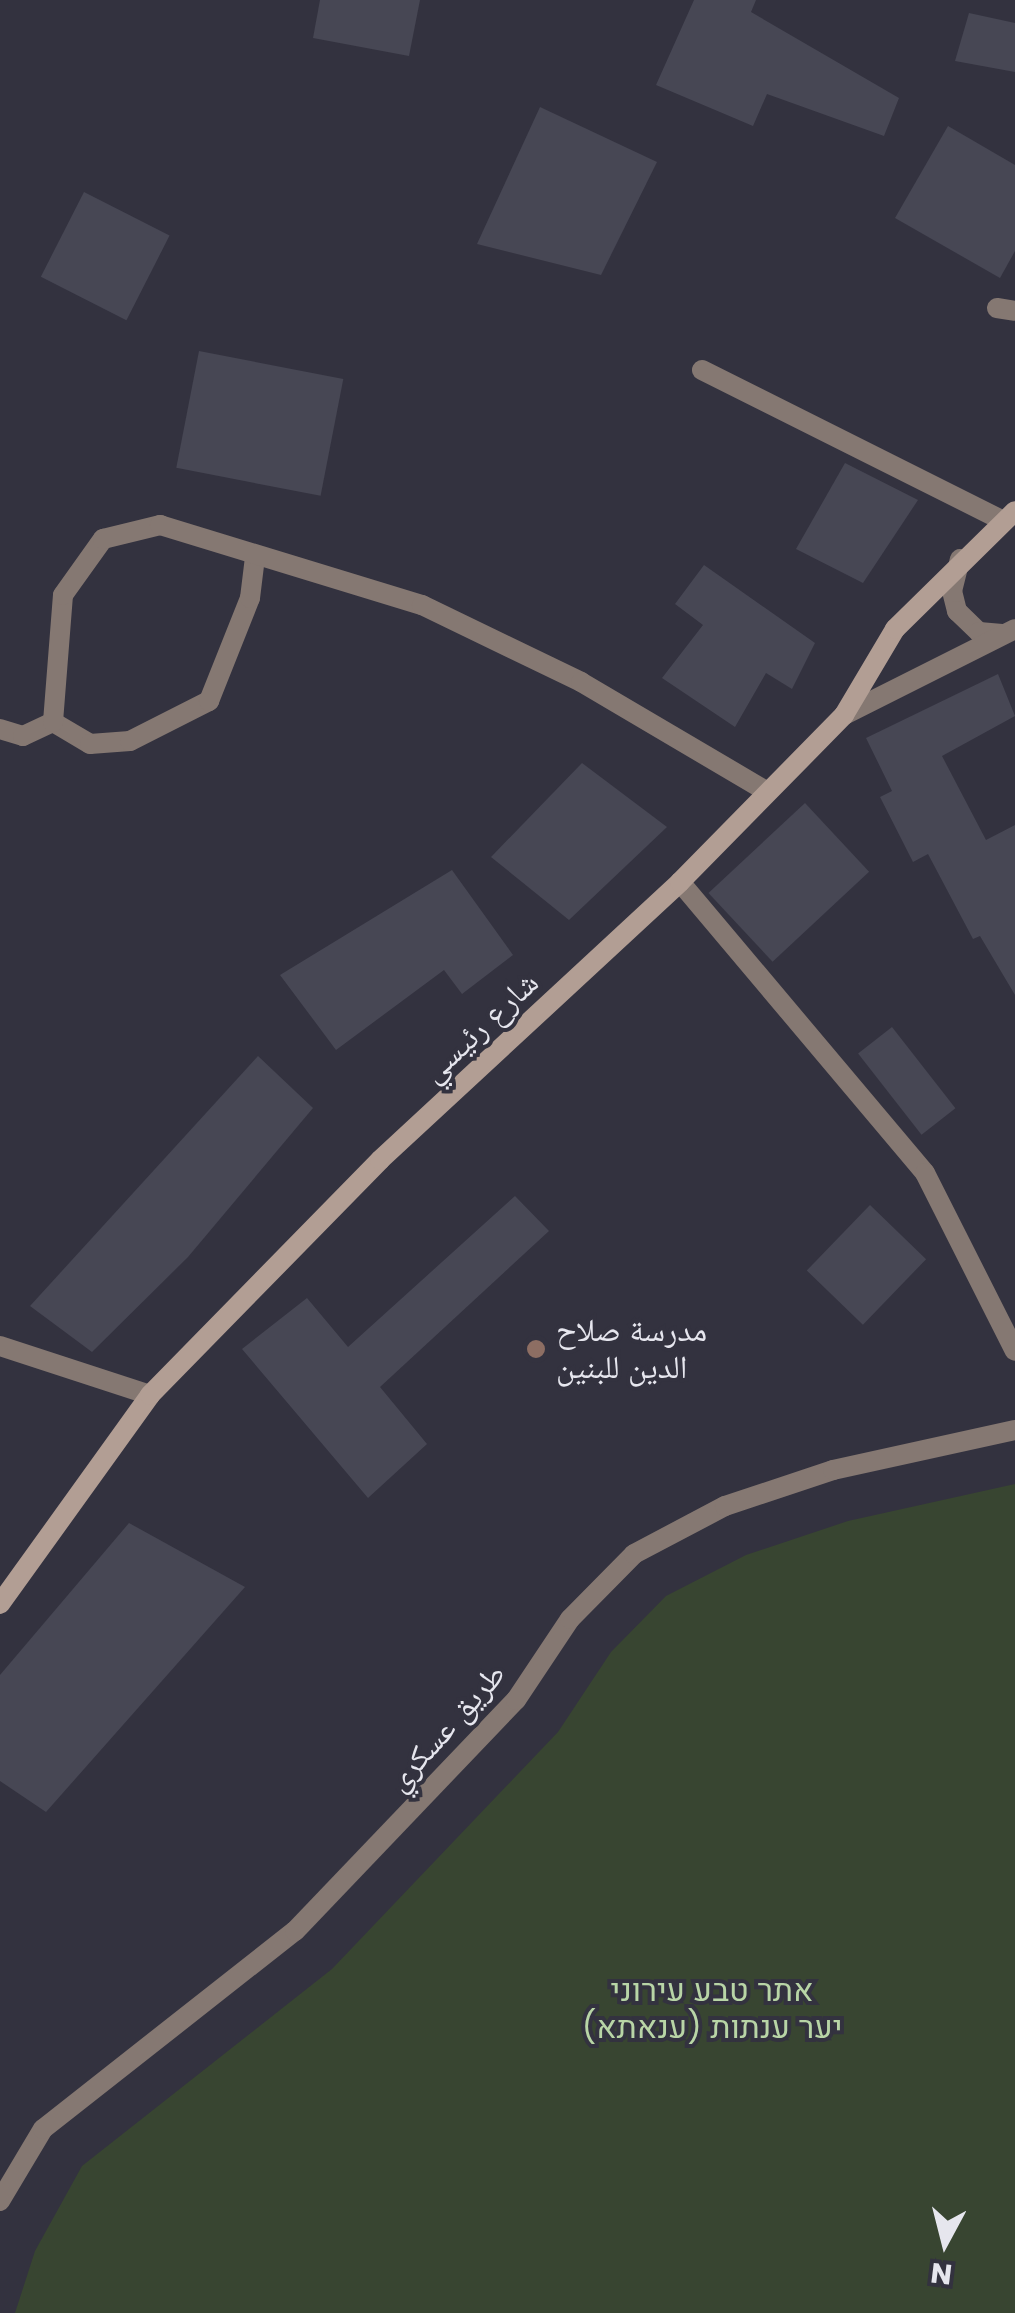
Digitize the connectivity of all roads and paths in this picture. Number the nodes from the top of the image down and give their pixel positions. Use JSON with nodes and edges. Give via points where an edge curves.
{"nodes":[{"id":1,"x":702,"y":370,"type":"dead end"},
{"id":2,"x":1009,"y":515,"type":"edge"},
{"id":3,"x":960,"y":557,"type":"junction"},
{"id":4,"x":255,"y":559,"type":"junction"},
{"id":5,"x":1008,"y":632,"type":"edge"},
{"id":6,"x":844,"y":716,"type":"junction"},
{"id":7,"x":52,"y":722,"type":"junction"},
{"id":8,"x":0,"y":729,"type":"edge"},
{"id":9,"x":764,"y":790,"type":"junction"},
{"id":10,"x":680,"y":882,"type":"junction"},
{"id":11,"x":0,"y":1346,"type":"edge"},
{"id":12,"x":1015,"y":1350,"type":"edge"},
{"id":13,"x":150,"y":1395,"type":"junction"},
{"id":14,"x":1015,"y":1430,"type":"edge"},
{"id":15,"x":0,"y":1604,"type":"edge"},
{"id":16,"x":0,"y":2202,"type":"edge"}],
"edges":[{"from":1,"to":2,"type":"street"},
{"from":2,"to":3,"type":"street","name":"شارع رئيسي"},
{"from":3,"to":5,"type":"street","via":[[952,591],[958,611],[979,632]]},
{"from":3,"to":6,"type":"street","name":"شارع رئيسي","via":[[895,629]]},
{"from":4,"to":7,"type":"street","via":[[250,598],[209,701],[130,741],[90,744]]},
{"from":4,"to":7,"type":"street","via":[[160,525],[103,539],[63,595]]},
{"from":4,"to":9,"type":"street","via":[[422,605],[581,682]]},
{"from":5,"to":6,"type":"street"},
{"from":6,"to":9,"type":"street","name":"شارع رئيسي"},
{"from":7,"to":8,"type":"street","via":[[23,736]]},
{"from":9,"to":10,"type":"street","name":"شارع رئيسي"},
{"from":10,"to":12,"type":"street","via":[[926,1173]]},
{"from":10,"to":13,"type":"street","name":"شارع رئيسي","via":[[380,1160]]},
{"from":11,"to":13,"type":"street"},
{"from":13,"to":15,"type":"street","name":"شارع رئيسي"},
{"from":14,"to":16,"type":"street","name":"طريق عسكري","via":[[833,1470],[725,1506],[634,1554],[570,1619],[516,1700],[308,1917],[43,2129]]}]}
